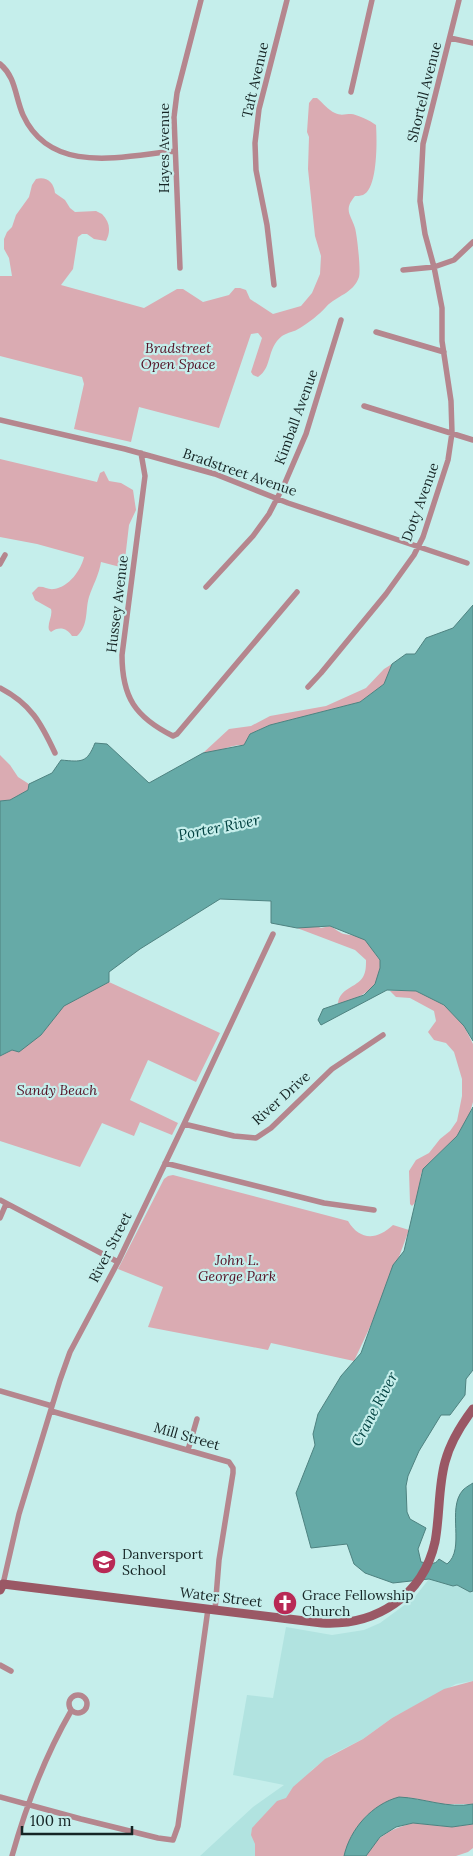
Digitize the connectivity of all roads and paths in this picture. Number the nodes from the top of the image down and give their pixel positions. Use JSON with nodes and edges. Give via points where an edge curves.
{"nodes":[{"id":1,"x":201,"y":0,"type":"edge"},
{"id":2,"x":287,"y":0,"type":"edge"},
{"id":3,"x":372,"y":0,"type":"edge"},
{"id":4,"x":460,"y":0,"type":"edge"},
{"id":5,"x":450,"y":38,"type":"junction"},
{"id":6,"x":473,"y":43,"type":"edge"},
{"id":7,"x":0,"y":64,"type":"edge"},
{"id":8,"x":351,"y":92,"type":"dead end"},
{"id":9,"x":175,"y":151,"type":"junction"},
{"id":10,"x":473,"y":242,"type":"edge"},
{"id":11,"x":434,"y":267,"type":"junction"},
{"id":12,"x":180,"y":268,"type":"dead end"},
{"id":13,"x":403,"y":270,"type":"dead end"},
{"id":14,"x":274,"y":285,"type":"dead end"},
{"id":15,"x":442,"y":308,"type":"joint"},
{"id":16,"x":341,"y":320,"type":"dead end"},
{"id":17,"x":376,"y":332,"type":"dead end"},
{"id":18,"x":444,"y":352,"type":"junction"},
{"id":19,"x":364,"y":406,"type":"dead end"},
{"id":20,"x":0,"y":420,"type":"edge"},
{"id":21,"x":452,"y":433,"type":"junction"},
{"id":22,"x":473,"y":440,"type":"edge"},
{"id":23,"x":141,"y":453,"type":"junction"},
{"id":24,"x":277,"y":498,"type":"junction"},
{"id":25,"x":418,"y":546,"type":"junction"},
{"id":26,"x":6,"y":555,"type":"dead end"},
{"id":27,"x":467,"y":563,"type":"dead end"},
{"id":28,"x":0,"y":564,"type":"edge"},
{"id":29,"x":206,"y":587,"type":"dead end"},
{"id":30,"x":297,"y":592,"type":"dead end"},
{"id":31,"x":308,"y":687,"type":"dead end"},
{"id":32,"x":0,"y":688,"type":"edge"},
{"id":33,"x":55,"y":753,"type":"dead end"},
{"id":34,"x":272,"y":934,"type":"dead end"},
{"id":35,"x":383,"y":1035,"type":"dead end"},
{"id":36,"x":184,"y":1124,"type":"junction"},
{"id":37,"x":165,"y":1164,"type":"junction"},
{"id":38,"x":0,"y":1200,"type":"edge"},
{"id":39,"x":6,"y":1204,"type":"junction"},
{"id":40,"x":374,"y":1210,"type":"dead end"},
{"id":41,"x":0,"y":1218,"type":"edge"},
{"id":42,"x":118,"y":1262,"type":"junction"},
{"id":43,"x":0,"y":1391,"type":"edge"},
{"id":44,"x":52,"y":1408,"type":"junction"},
{"id":45,"x":473,"y":1409,"type":"edge"},
{"id":46,"x":197,"y":1419,"type":"dead end"},
{"id":47,"x":188,"y":1450,"type":"junction"},
{"id":48,"x":2,"y":1587,"type":"edge"},
{"id":49,"x":212,"y":1610,"type":"junction"},
{"id":50,"x":0,"y":1665,"type":"edge"},
{"id":51,"x":12,"y":1671,"type":"dead end"},
{"id":52,"x":71,"y":1710,"type":"dead end"},
{"id":53,"x":0,"y":1797,"type":"edge"},
{"id":54,"x":27,"y":1804,"type":"junction"},
{"id":55,"x":12,"y":1856,"type":"edge"}],
"edges":[{"from":1,"to":9,"type":"street","name":"Hayes Avenue","via":[[177,93]]},
{"from":2,"to":14,"type":"street","name":"Taft Avenue","via":[[259,109],[256,144],[256,170]]},
{"from":3,"to":8,"type":"street"},
{"from":4,"to":5,"type":"street","name":"Shortell Avenue"},
{"from":5,"to":6,"type":"street"},
{"from":5,"to":11,"type":"street","name":"Shortell Avenue","via":[[422,144],[420,201],[424,234]]},
{"from":7,"to":9,"type":"street","via":[[12,78],[28,124],[40,139],[56,150],[92,158]]},
{"from":9,"to":12,"type":"street","name":"Hayes Avenue"},
{"from":10,"to":11,"type":"street","via":[[454,260]]},
{"from":11,"to":13,"type":"street"},
{"from":11,"to":15,"type":"street","name":"Shortell Avenue"},
{"from":15,"to":18,"type":"street","name":"Doty Avenue"},
{"from":16,"to":24,"type":"street","name":"Kimball Avenue","via":[[306,434]]},
{"from":17,"to":18,"type":"street"},
{"from":18,"to":21,"type":"street","name":"Doty Avenue"},
{"from":19,"to":21,"type":"street"},
{"from":20,"to":23,"type":"street","name":"Bradstreet Avenue"},
{"from":21,"to":22,"type":"street"},
{"from":21,"to":25,"type":"street","name":"Doty Avenue","via":[[448,460]]},
{"from":23,"to":24,"type":"street","name":"Bradstreet Avenue","via":[[215,474]]},
{"from":23,"to":30,"type":"street","name":"Hussey Avenue","via":[[145,476],[122,675],[126,693],[158,728],[178,734]]},
{"from":24,"to":25,"type":"street","name":"Bradstreet Avenue"},
{"from":24,"to":29,"type":"street","name":"Kimball Avenue","via":[[253,536]]},
{"from":25,"to":27,"type":"street","name":"Bradstreet Avenue"},
{"from":25,"to":31,"type":"street","name":"Doty Avenue","via":[[386,594]]},
{"from":26,"to":28,"type":"street"},
{"from":32,"to":33,"type":"street","via":[[23,702],[34,714]]},
{"from":34,"to":36,"type":"street","name":"River Street"},
{"from":35,"to":36,"type":"street","name":"River Drive","via":[[332,1069],[271,1128],[256,1138]]},
{"from":36,"to":37,"type":"street","name":"River Street"},
{"from":37,"to":40,"type":"street","via":[[324,1203]]},
{"from":37,"to":42,"type":"street","name":"River Street"},
{"from":38,"to":39,"type":"street"},
{"from":39,"to":41,"type":"street"},
{"from":39,"to":42,"type":"street"},
{"from":42,"to":44,"type":"street","name":"River Street","via":[[73,1346]]},
{"from":43,"to":44,"type":"street","name":"Mill Street"},
{"from":44,"to":47,"type":"street","name":"Mill Street"},
{"from":44,"to":48,"type":"street","name":"River Street","via":[[16,1526]]},
{"from":45,"to":49,"type":"main road","name":"Water Street","via":[[454,1439],[445,1461],[430,1558],[422,1574],[402,1598],[385,1610],[347,1623]]},
{"from":46,"to":47,"type":"street"},
{"from":47,"to":49,"type":"street","name":"Mill Street","via":[[227,1461],[233,1468]]},
{"from":48,"to":49,"type":"main road","name":"Water Street"},
{"from":49,"to":54,"type":"street","name":"Mill Street","via":[[178,1826],[173,1840]]},
{"from":50,"to":51,"type":"street"},
{"from":52,"to":54,"type":"street"},
{"from":53,"to":54,"type":"street"},
{"from":54,"to":55,"type":"street"}]}
